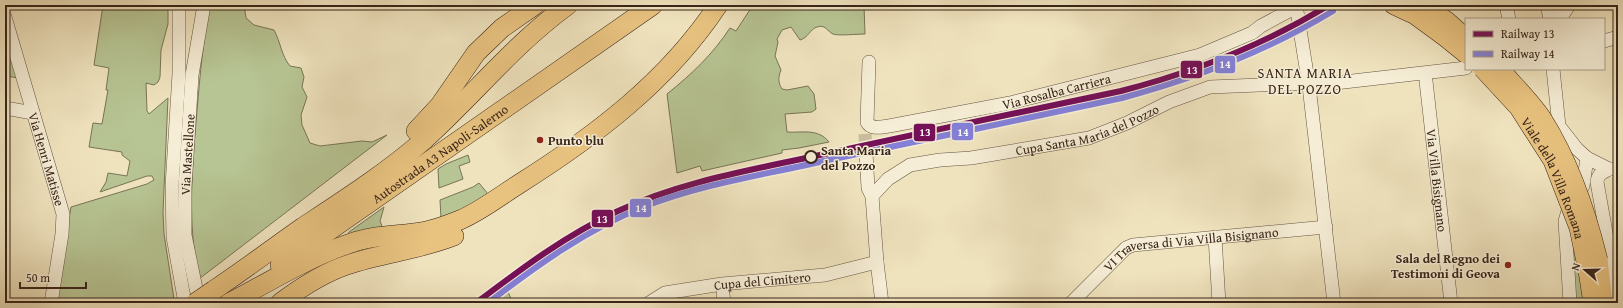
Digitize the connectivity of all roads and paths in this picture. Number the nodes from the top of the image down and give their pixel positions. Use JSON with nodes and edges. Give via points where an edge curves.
{"nodes":[{"id":1,"x":179,"y":5,"type":"edge"},
{"id":2,"x":204,"y":5,"type":"edge"},
{"id":3,"x":535,"y":5,"type":"edge"},
{"id":4,"x":568,"y":5,"type":"edge"},
{"id":5,"x":653,"y":5,"type":"edge"},
{"id":6,"x":718,"y":5,"type":"edge"},
{"id":7,"x":1394,"y":5,"type":"edge"},
{"id":8,"x":1506,"y":5,"type":"edge"},
{"id":9,"x":1547,"y":5,"type":"edge"},
{"id":10,"x":1557,"y":5,"type":"edge"},
{"id":11,"x":1569,"y":5,"type":"edge"},
{"id":12,"x":1296,"y":6,"type":"edge"},
{"id":13,"x":1412,"y":8,"type":"edge"},
{"id":14,"x":5,"y":17,"type":"edge"},
{"id":15,"x":1509,"y":18,"type":"edge"},
{"id":16,"x":1550,"y":18,"type":"edge"},
{"id":17,"x":1560,"y":18,"type":"edge"},
{"id":18,"x":1561,"y":18,"type":"edge"},
{"id":19,"x":1465,"y":36,"type":"edge"},
{"id":20,"x":1618,"y":37,"type":"edge"},
{"id":21,"x":1605,"y":41,"type":"edge"},
{"id":22,"x":1465,"y":54,"type":"edge"},
{"id":23,"x":868,"y":62,"type":"dead end"},
{"id":24,"x":1465,"y":68,"type":"edge"},
{"id":25,"x":1483,"y":70,"type":"edge"},
{"id":26,"x":1502,"y":70,"type":"edge"},
{"id":27,"x":1553,"y":70,"type":"edge"},
{"id":28,"x":186,"y":74,"type":"junction"},
{"id":29,"x":1426,"y":81,"type":"dead end"},
{"id":30,"x":1309,"y":84,"type":"junction"},
{"id":31,"x":5,"y":108,"type":"edge"},
{"id":32,"x":33,"y":112,"type":"junction"},
{"id":33,"x":866,"y":152,"type":"tunnel mouth"},
{"id":34,"x":1587,"y":158,"type":"junction"},
{"id":35,"x":1613,"y":169,"type":"edge"},
{"id":36,"x":872,"y":196,"type":"junction"},
{"id":37,"x":1326,"y":227,"type":"junction"},
{"id":38,"x":298,"y":231,"type":"junction"},
{"id":39,"x":434,"y":236,"type":"junction"},
{"id":40,"x":1215,"y":237,"type":"junction"},
{"id":41,"x":877,"y":262,"type":"junction"},
{"id":42,"x":1593,"y":265,"type":"junction"},
{"id":43,"x":223,"y":299,"type":"edge"},
{"id":44,"x":1618,"y":300,"type":"edge"},
{"id":45,"x":51,"y":303,"type":"edge"},
{"id":46,"x":185,"y":303,"type":"edge"},
{"id":47,"x":195,"y":303,"type":"edge"},
{"id":48,"x":199,"y":303,"type":"edge"},
{"id":49,"x":280,"y":303,"type":"edge"},
{"id":50,"x":648,"y":303,"type":"edge"},
{"id":51,"x":882,"y":303,"type":"edge"},
{"id":52,"x":1071,"y":303,"type":"edge"},
{"id":53,"x":1219,"y":303,"type":"edge"},
{"id":54,"x":1334,"y":303,"type":"edge"},
{"id":55,"x":1451,"y":303,"type":"edge"},
{"id":56,"x":1570,"y":303,"type":"edge"},
{"id":57,"x":1592,"y":303,"type":"edge"},
{"id":58,"x":1604,"y":303,"type":"edge"}],
"edges":[{"from":1,"to":28,"type":"street","name":"Via Mastellone"},
{"from":2,"to":28,"type":"street","name":"Via Mastellone"},
{"from":3,"to":38,"type":"highway","via":[[502,28],[476,53],[440,105],[413,134],[337,194]]},
{"from":4,"to":38,"type":"highway","name":"Autostrada A3 Napoli-Salerno","via":[[521,44],[423,140],[365,185]]},
{"from":5,"to":43,"type":"highway","name":"Autostrada A3 Napoli-Salerno"},
{"from":6,"to":39,"type":"highway","via":[[693,38],[624,110],[561,158]]},
{"from":7,"to":13,"type":"highway"},
{"from":8,"to":15,"type":"street"},
{"from":9,"to":16,"type":"street"},
{"from":10,"to":17,"type":"street"},
{"from":11,"to":18,"type":"street"},
{"from":12,"to":23,"type":"street","name":"Via Rosalba Carriera","via":[[1252,33],[1200,56],[1010,103],[867,129]]},
{"from":12,"to":30,"type":"street"},
{"from":13,"to":19,"type":"main road","via":[[1448,21]]},
{"from":13,"to":22,"type":"main road"},
{"from":14,"to":32,"type":"street","name":"Via Henri Matisse"},
{"from":20,"to":21,"type":"street"},
{"from":24,"to":30,"type":"street","name":"Cupa Santa Maria del Pozzo"},
{"from":25,"to":42,"type":"main road","name":"Viale della Villa Romana","bridge":true,"via":[[1518,108],[1552,161]]},
{"from":26,"to":42,"type":"main road","name":"Viale della Villa Romana","bridge":true,"via":[[1544,119],[1568,164],[1590,226]]},
{"from":27,"to":34,"type":"street","via":[[1559,126]]},
{"from":28,"to":46,"type":"street","name":"Via Mastellone","via":[[172,186],[173,237]]},
{"from":28,"to":48,"type":"street","name":"Via Mastellone","via":[[185,235]]},
{"from":29,"to":55,"type":"street","name":"Via Villa Bisignano"},
{"from":30,"to":36,"type":"street","name":"Cupa Santa Maria del Pozzo","via":[[1210,87],[1169,102],[1089,138],[971,158],[910,165],[888,179]]},
{"from":30,"to":37,"type":"street"},
{"from":31,"to":32,"type":"street"},
{"from":32,"to":45,"type":"street","name":"Via Henri Matisse","via":[[63,214]]},
{"from":33,"to":36,"type":"street","via":[[868,188]]},
{"from":34,"to":35,"type":"street"},
{"from":34,"to":56,"type":"street","via":[[1583,186],[1565,221]]},
{"from":35,"to":44,"type":"street","via":[[1601,173],[1597,182]]},
{"from":36,"to":41,"type":"street"},
{"from":37,"to":40,"type":"street","name":"VI Traversa di Via Villa Bisignano"},
{"from":37,"to":54,"type":"street"},
{"from":38,"to":43,"type":"highway","name":"Autostrada A3 Napoli-Salerno","via":[[243,271]]},
{"from":39,"to":43,"type":"highway","via":[[390,235],[352,242]]},
{"from":39,"to":49,"type":"highway","via":[[330,271]]},
{"from":40,"to":52,"type":"street","name":"VI Traversa di Via Villa Bisignano","via":[[1133,245]]},
{"from":40,"to":53,"type":"street"},
{"from":41,"to":50,"type":"street","name":"Cupa del Cimitero","via":[[825,275],[722,284],[665,293]]},
{"from":41,"to":51,"type":"street"},
{"from":42,"to":57,"type":"main road","name":"Viale della Villa Romana"},
{"from":42,"to":58,"type":"main road","name":"Viale della Villa Romana"},
{"from":43,"to":47,"type":"highway","name":"Autostrada A3 Napoli-Salerno","bridge":true}]}
